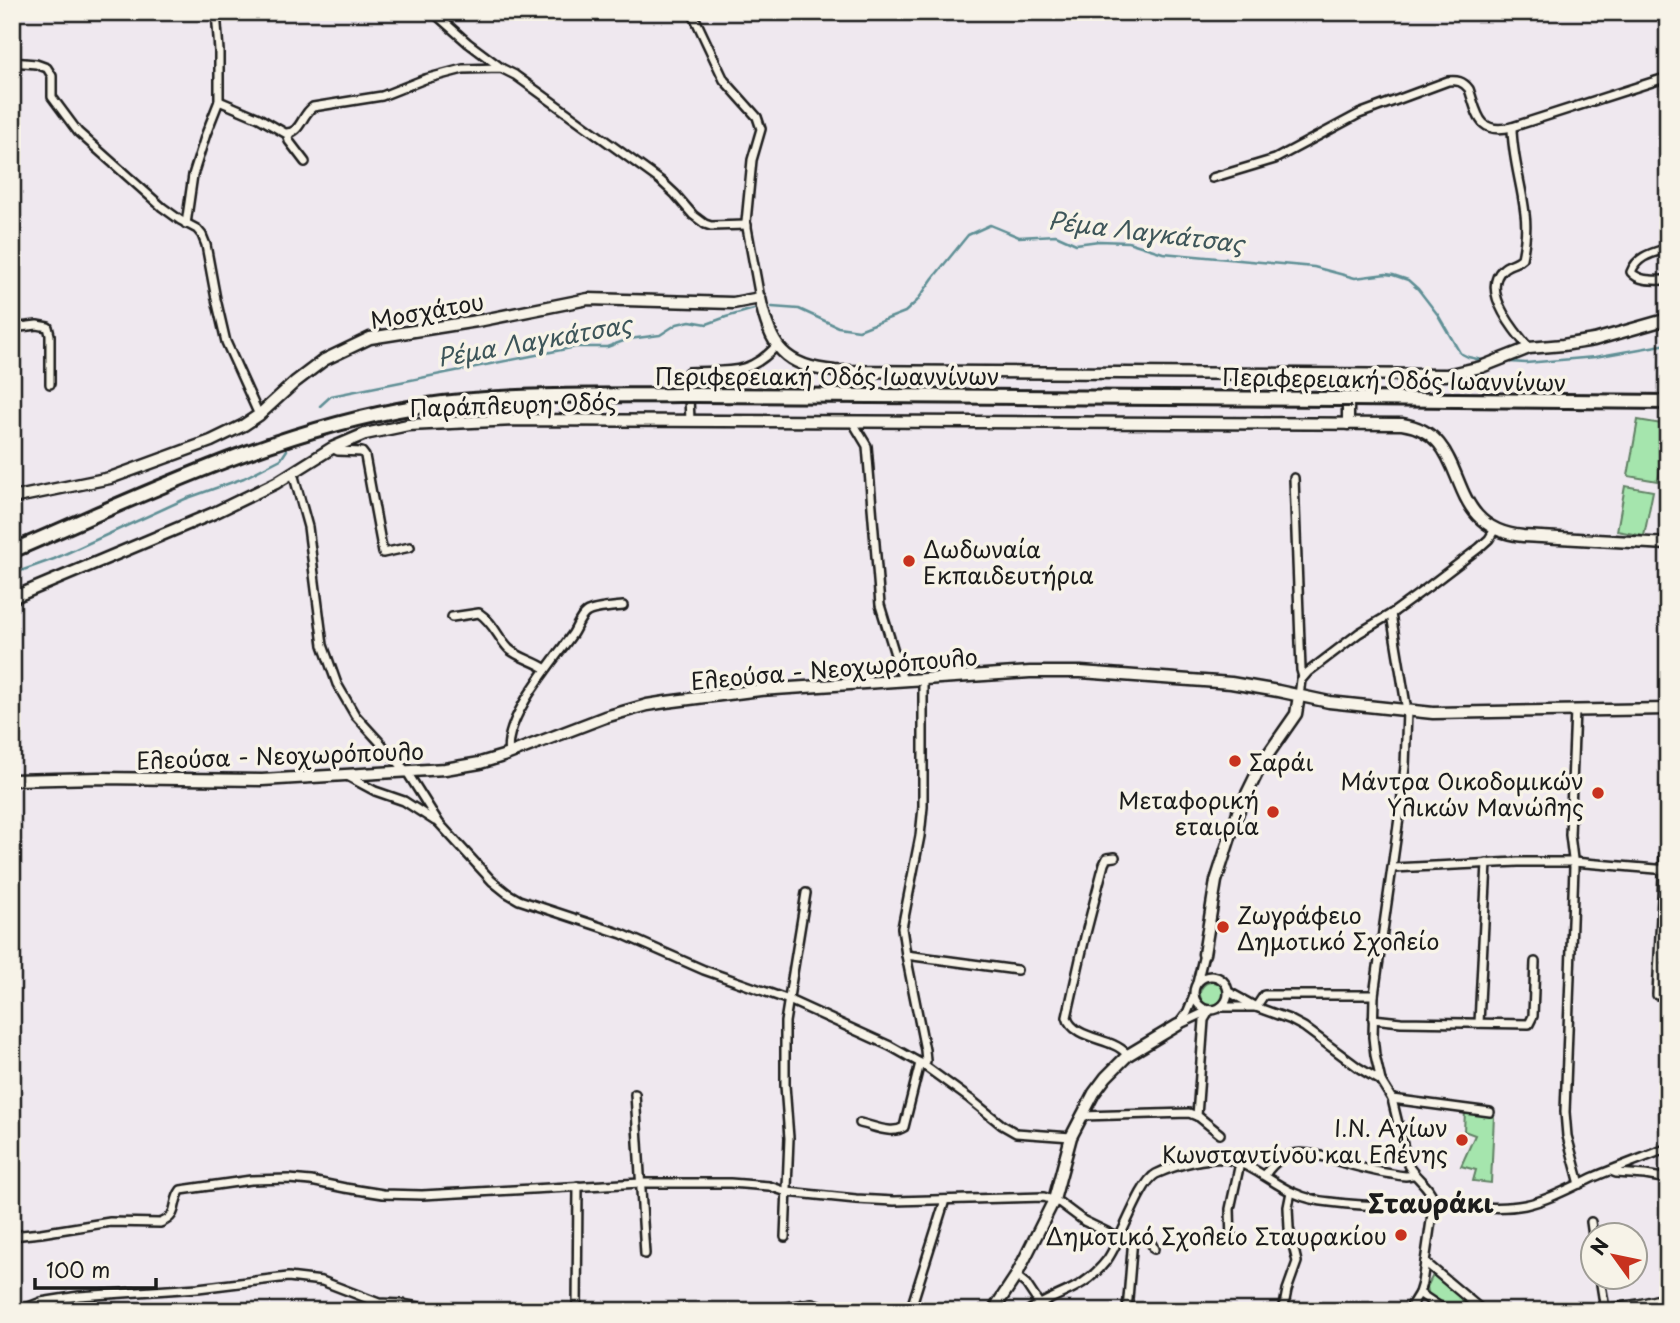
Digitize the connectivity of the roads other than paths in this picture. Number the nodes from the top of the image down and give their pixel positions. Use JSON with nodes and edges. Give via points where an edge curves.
{"nodes":[{"id":1,"x":216,"y":12,"type":"edge"},
{"id":2,"x":432,"y":12,"type":"edge"},
{"id":3,"x":692,"y":12,"type":"edge"},
{"id":4,"x":12,"y":62,"type":"edge"},
{"id":5,"x":500,"y":68,"type":"junction"},
{"id":6,"x":1668,"y":77,"type":"edge"},
{"id":7,"x":219,"y":101,"type":"junction"},
{"id":8,"x":1511,"y":127,"type":"junction"},
{"id":9,"x":290,"y":133,"type":"junction"},
{"id":10,"x":305,"y":162,"type":"dead end"},
{"id":11,"x":1212,"y":178,"type":"dead end"},
{"id":12,"x":186,"y":224,"type":"junction"},
{"id":13,"x":747,"y":225,"type":"junction"},
{"id":14,"x":1668,"y":248,"type":"edge"},
{"id":15,"x":1668,"y":281,"type":"edge"},
{"id":16,"x":760,"y":298,"type":"junction"},
{"id":17,"x":1668,"y":319,"type":"edge"},
{"id":18,"x":12,"y":328,"type":"edge"},
{"id":19,"x":777,"y":345,"type":"junction"},
{"id":20,"x":1529,"y":348,"type":"junction"},
{"id":21,"x":1348,"y":375,"type":"junction"},
{"id":22,"x":50,"y":384,"type":"dead end"},
{"id":23,"x":1668,"y":402,"type":"edge"},
{"id":24,"x":259,"y":415,"type":"junction"},
{"id":25,"x":690,"y":421,"type":"junction"},
{"id":26,"x":852,"y":421,"type":"junction"},
{"id":27,"x":1348,"y":424,"type":"junction"},
{"id":28,"x":332,"y":448,"type":"junction"},
{"id":29,"x":293,"y":473,"type":"junction"},
{"id":30,"x":1294,"y":478,"type":"dead end"},
{"id":31,"x":12,"y":498,"type":"edge"},
{"id":32,"x":1495,"y":529,"type":"junction"},
{"id":33,"x":1668,"y":544,"type":"edge"},
{"id":34,"x":410,"y":547,"type":"dead end"},
{"id":35,"x":12,"y":551,"type":"edge"},
{"id":36,"x":12,"y":597,"type":"edge"},
{"id":37,"x":623,"y":606,"type":"dead end"},
{"id":38,"x":1391,"y":614,"type":"junction"},
{"id":39,"x":452,"y":617,"type":"dead end"},
{"id":40,"x":546,"y":669,"type":"junction"},
{"id":41,"x":1303,"y":677,"type":"junction"},
{"id":42,"x":923,"y":680,"type":"junction"},
{"id":43,"x":903,"y":681,"type":"junction"},
{"id":44,"x":1299,"y":696,"type":"junction"},
{"id":45,"x":1668,"y":709,"type":"edge"},
{"id":46,"x":1575,"y":710,"type":"junction"},
{"id":47,"x":1407,"y":711,"type":"junction"},
{"id":48,"x":509,"y":754,"type":"junction"},
{"id":49,"x":407,"y":772,"type":"junction"},
{"id":50,"x":347,"y":776,"type":"junction"},
{"id":51,"x":1668,"y":777,"type":"edge"},
{"id":52,"x":12,"y":780,"type":"edge"},
{"id":53,"x":439,"y":823,"type":"junction"},
{"id":54,"x":1115,"y":857,"type":"dead end"},
{"id":55,"x":1573,"y":862,"type":"junction"},
{"id":56,"x":1487,"y":863,"type":"junction"},
{"id":57,"x":1393,"y":868,"type":"junction"},
{"id":58,"x":1665,"y":869,"type":"edge"},
{"id":59,"x":806,"y":893,"type":"dead end"},
{"id":60,"x":1204,"y":954,"type":"junction"},
{"id":61,"x":906,"y":955,"type":"junction"},
{"id":62,"x":1535,"y":962,"type":"dead end"},
{"id":63,"x":1017,"y":970,"type":"dead end"},
{"id":64,"x":1215,"y":976,"type":"junction"},
{"id":65,"x":1196,"y":985,"type":"junction"},
{"id":66,"x":1229,"y":992,"type":"junction"},
{"id":67,"x":1374,"y":995,"type":"junction"},
{"id":68,"x":1657,"y":995,"type":"dead end"},
{"id":69,"x":1194,"y":996,"type":"junction"},
{"id":70,"x":789,"y":1000,"type":"junction"},
{"id":71,"x":1221,"y":1007,"type":"junction"},
{"id":72,"x":1255,"y":1007,"type":"junction"},
{"id":73,"x":1210,"y":1010,"type":"junction"},
{"id":74,"x":1373,"y":1019,"type":"junction"},
{"id":75,"x":1479,"y":1023,"type":"junction"},
{"id":76,"x":1178,"y":1025,"type":"junction"},
{"id":77,"x":1128,"y":1055,"type":"junction"},
{"id":78,"x":922,"y":1064,"type":"junction"},
{"id":79,"x":1381,"y":1081,"type":"junction"},
{"id":80,"x":635,"y":1094,"type":"dead end"},
{"id":81,"x":1392,"y":1099,"type":"junction"},
{"id":82,"x":1490,"y":1112,"type":"dead end"},
{"id":83,"x":1081,"y":1116,"type":"junction"},
{"id":84,"x":1197,"y":1116,"type":"junction"},
{"id":85,"x":860,"y":1123,"type":"dead end"},
{"id":86,"x":1220,"y":1134,"type":"dead end"},
{"id":87,"x":1071,"y":1137,"type":"junction"},
{"id":88,"x":1668,"y":1148,"type":"edge"},
{"id":89,"x":1240,"y":1163,"type":"junction"},
{"id":90,"x":1611,"y":1171,"type":"junction"},
{"id":91,"x":1265,"y":1175,"type":"junction"},
{"id":92,"x":1413,"y":1175,"type":"junction"},
{"id":93,"x":1668,"y":1179,"type":"edge"},
{"id":94,"x":641,"y":1183,"type":"junction"},
{"id":95,"x":1580,"y":1184,"type":"junction"},
{"id":96,"x":578,"y":1186,"type":"junction"},
{"id":97,"x":787,"y":1192,"type":"junction"},
{"id":98,"x":1292,"y":1192,"type":"junction"},
{"id":99,"x":945,"y":1200,"type":"junction"},
{"id":100,"x":1054,"y":1200,"type":"junction"},
{"id":101,"x":1434,"y":1205,"type":"junction"},
{"id":102,"x":12,"y":1236,"type":"edge"},
{"id":103,"x":1121,"y":1236,"type":"junction"},
{"id":104,"x":785,"y":1237,"type":"dead end"},
{"id":105,"x":1133,"y":1238,"type":"junction"},
{"id":106,"x":1231,"y":1241,"type":"dead end"},
{"id":107,"x":1154,"y":1249,"type":"dead end"},
{"id":108,"x":645,"y":1254,"type":"dead end"},
{"id":109,"x":1425,"y":1262,"type":"junction"},
{"id":110,"x":1016,"y":1276,"type":"junction"},
{"id":111,"x":1419,"y":1293,"type":"junction"},
{"id":112,"x":1668,"y":1297,"type":"edge"},
{"id":113,"x":1039,"y":1303,"type":"junction"},
{"id":114,"x":1642,"y":1307,"type":"edge"},
{"id":115,"x":1605,"y":1309,"type":"edge"},
{"id":116,"x":18,"y":1311,"type":"edge"},
{"id":117,"x":441,"y":1311,"type":"edge"},
{"id":118,"x":577,"y":1311,"type":"edge"},
{"id":119,"x":762,"y":1311,"type":"edge"},
{"id":120,"x":838,"y":1311,"type":"edge"},
{"id":121,"x":911,"y":1311,"type":"edge"},
{"id":122,"x":993,"y":1311,"type":"edge"},
{"id":123,"x":1028,"y":1311,"type":"edge"},
{"id":124,"x":1044,"y":1311,"type":"edge"},
{"id":125,"x":1127,"y":1311,"type":"edge"},
{"id":126,"x":1283,"y":1311,"type":"edge"},
{"id":127,"x":1408,"y":1311,"type":"edge"},
{"id":128,"x":1446,"y":1311,"type":"edge"},
{"id":129,"x":1483,"y":1311,"type":"edge"},
{"id":130,"x":1593,"y":1311,"type":"edge"}],
"edges":[{"from":1,"to":7,"type":"street"},
{"from":2,"to":5,"type":"street"},
{"from":3,"to":13,"type":"street","via":[[724,80],[760,123]]},
{"from":4,"to":12,"type":"street","via":[[47,68],[52,76],[52,97],[78,132]]},
{"from":5,"to":9,"type":"street","via":[[454,70],[382,96],[313,107]]},
{"from":5,"to":13,"type":"street","via":[[651,174],[701,222]]},
{"from":6,"to":8,"type":"street"},
{"from":7,"to":9,"type":"street"},
{"from":7,"to":12,"type":"street","via":[[193,175]]},
{"from":8,"to":11,"type":"street","via":[[1485,126],[1467,86],[1452,81],[1359,114],[1270,161]]},
{"from":8,"to":20,"type":"street","via":[[1525,216],[1524,240],[1522,258],[1502,270],[1496,288],[1507,321]]},
{"from":9,"to":10,"type":"street","via":[[289,141]]},
{"from":12,"to":24,"type":"street","via":[[204,239],[226,342]]},
{"from":13,"to":16,"type":"street"},
{"from":14,"to":15,"type":"street","via":[[1643,257],[1631,272],[1640,279]]},
{"from":16,"to":19,"type":"street"},
{"from":16,"to":24,"type":"street","name":"Μοσχάτου","via":[[733,303],[583,300],[379,335],[324,360]]},
{"from":17,"to":20,"type":"street","via":[[1587,341]]},
{"from":18,"to":22,"type":"street","via":[[48,327]]},
{"from":19,"to":21,"type":"street","via":[[801,365],[835,371]]},
{"from":19,"to":25,"type":"street","via":[[761,361],[744,369],[688,372]]},
{"from":20,"to":21,"type":"street","via":[[1446,375]]},
{"from":21,"to":27,"type":"street"},
{"from":23,"to":35,"type":"highway","name":"Περιφερειακή Οδός Ιωαννίνων","bridge":true,"via":[[696,395],[487,399],[347,421],[266,446]]},
{"from":24,"to":31,"type":"street","name":"Μοσχάτου","via":[[203,445],[110,478]]},
{"from":25,"to":26,"type":"street","name":"Παράπλευρη Οδός"},
{"from":25,"to":28,"type":"street","name":"Παράπλευρη Οδός","via":[[421,424],[375,431]]},
{"from":26,"to":27,"type":"street","name":"Παράπλευρη Οδός"},
{"from":26,"to":43,"type":"street","via":[[867,446],[880,605]]},
{"from":27,"to":32,"type":"street","name":"Παράπλευρη Οδός","via":[[1402,424],[1432,436],[1446,454],[1473,511]]},
{"from":28,"to":29,"type":"street","name":"Παράπλευρη Οδός"},
{"from":28,"to":34,"type":"street","via":[[365,456],[383,553]]},
{"from":29,"to":36,"type":"street","name":"Παράπλευρη Οδός","via":[[214,513]]},
{"from":29,"to":49,"type":"street","via":[[308,527],[323,645],[337,684],[355,715]]},
{"from":30,"to":41,"type":"street"},
{"from":32,"to":33,"type":"street","via":[[1523,536]]},
{"from":32,"to":38,"type":"street","via":[[1479,548]]},
{"from":37,"to":40,"type":"street","via":[[586,613]]},
{"from":38,"to":41,"type":"street"},
{"from":38,"to":47,"type":"street"},
{"from":39,"to":40,"type":"street","via":[[479,613],[510,650]]},
{"from":40,"to":48,"type":"street","via":[[511,732]]},
{"from":41,"to":44,"type":"street"},
{"from":42,"to":43,"type":"street","name":"Ελεούσα - Νεοχωρόπουλο"},
{"from":42,"to":44,"type":"street","name":"Ελεούσα - Νεοχωρόπουλο","via":[[1073,672],[1231,683]]},
{"from":42,"to":61,"type":"street","via":[[923,807],[902,928]]},
{"from":43,"to":48,"type":"street","name":"Ελεούσα - Νεοχωρόπουλο","via":[[760,690],[647,705]]},
{"from":44,"to":47,"type":"street","name":"Ελεούσα - Νεοχωρόπουλο"},
{"from":44,"to":60,"type":"street","via":[[1296,714],[1262,763],[1238,812],[1216,881]]},
{"from":45,"to":46,"type":"street","name":"Ελεούσα - Νεοχωρόπουλο"},
{"from":46,"to":47,"type":"street","name":"Ελεούσα - Νεοχωρόπουλο"},
{"from":46,"to":55,"type":"street"},
{"from":47,"to":57,"type":"street"},
{"from":48,"to":49,"type":"street","name":"Ελεούσα - Νεοχωρόπουλο","via":[[480,763]]},
{"from":49,"to":50,"type":"street","name":"Ελεούσα - Νεοχωρόπουλο"},
{"from":49,"to":53,"type":"street"},
{"from":50,"to":52,"type":"street","name":"Ελεούσα - Νεοχωρόπουλο"},
{"from":50,"to":53,"type":"street","via":[[404,801]]},
{"from":51,"to":58,"type":"street"},
{"from":53,"to":70,"type":"street","via":[[492,881],[519,900],[622,934]]},
{"from":54,"to":77,"type":"street","via":[[1104,864],[1067,1017],[1073,1028]]},
{"from":55,"to":56,"type":"street"},
{"from":55,"to":58,"type":"street"},
{"from":55,"to":95,"type":"street","via":[[1565,1112]]},
{"from":56,"to":57,"type":"street"},
{"from":56,"to":75,"type":"street"},
{"from":57,"to":67,"type":"street"},
{"from":58,"to":68,"type":"street"},
{"from":59,"to":70,"type":"street"},
{"from":60,"to":64,"type":"street"},
{"from":60,"to":65,"type":"street"},
{"from":61,"to":63,"type":"street"},
{"from":61,"to":78,"type":"street","via":[[925,1050]]},
{"from":62,"to":75,"type":"street","via":[[1530,1023]]},
{"from":64,"to":65,"type":"street","via":[[1204,977]]},
{"from":64,"to":66,"type":"street","via":[[1225,982]]},
{"from":65,"to":69,"type":"street"},
{"from":66,"to":71,"type":"street"},
{"from":66,"to":72,"type":"street"},
{"from":67,"to":72,"type":"street","via":[[1264,995]]},
{"from":67,"to":74,"type":"street"},
{"from":69,"to":73,"type":"street","via":[[1200,1006]]},
{"from":69,"to":76,"type":"street"},
{"from":70,"to":78,"type":"street"},
{"from":70,"to":97,"type":"street","via":[[785,1032]]},
{"from":71,"to":72,"type":"street"},
{"from":71,"to":73,"type":"street"},
{"from":72,"to":79,"type":"street","via":[[1304,1027]]},
{"from":73,"to":76,"type":"street"},
{"from":73,"to":84,"type":"street","via":[[1205,1020]]},
{"from":74,"to":75,"type":"street"},
{"from":74,"to":79,"type":"street"},
{"from":76,"to":77,"type":"street"},
{"from":77,"to":83,"type":"street","via":[[1106,1077]]},
{"from":78,"to":85,"type":"street","via":[[904,1128],[893,1131]]},
{"from":78,"to":87,"type":"street","via":[[1008,1129]]},
{"from":79,"to":81,"type":"street"},
{"from":80,"to":94,"type":"street"},
{"from":81,"to":82,"type":"street"},
{"from":81,"to":92,"type":"street"},
{"from":83,"to":84,"type":"street"},
{"from":83,"to":87,"type":"street"},
{"from":84,"to":86,"type":"street"},
{"from":87,"to":100,"type":"street"},
{"from":88,"to":90,"type":"street"},
{"from":89,"to":91,"type":"street"},
{"from":89,"to":103,"type":"street","via":[[1229,1159],[1196,1162],[1153,1176]]},
{"from":89,"to":106,"type":"street","via":[[1230,1209]]},
{"from":90,"to":93,"type":"street"},
{"from":90,"to":95,"type":"street"},
{"from":91,"to":92,"type":"street","via":[[1281,1159],[1305,1153],[1375,1172]]},
{"from":91,"to":98,"type":"street"},
{"from":92,"to":101,"type":"street","via":[[1433,1194]]},
{"from":94,"to":96,"type":"street"},
{"from":94,"to":97,"type":"street","via":[[769,1185]]},
{"from":94,"to":108,"type":"street"},
{"from":95,"to":101,"type":"street","via":[[1527,1205]]},
{"from":96,"to":102,"type":"street","via":[[422,1195],[300,1180],[251,1180],[181,1190],[173,1213],[163,1222],[110,1222]]},
{"from":96,"to":118,"type":"street"},
{"from":97,"to":99,"type":"street","via":[[894,1201]]},
{"from":97,"to":104,"type":"street"},
{"from":98,"to":101,"type":"street","via":[[1332,1203]]},
{"from":98,"to":126,"type":"street","via":[[1289,1228],[1297,1262]]},
{"from":99,"to":100,"type":"street"},
{"from":99,"to":121,"type":"street"},
{"from":100,"to":103,"type":"street","via":[[1084,1221]]},
{"from":100,"to":110,"type":"street"},
{"from":101,"to":109,"type":"street"},
{"from":103,"to":105,"type":"street"},
{"from":103,"to":113,"type":"street","via":[[1086,1282]]},
{"from":105,"to":107,"type":"street","via":[[1149,1240]]},
{"from":105,"to":125,"type":"street"},
{"from":109,"to":111,"type":"street"},
{"from":109,"to":129,"type":"street"},
{"from":110,"to":113,"type":"street"},
{"from":110,"to":122,"type":"street"},
{"from":111,"to":127,"type":"street"},
{"from":111,"to":128,"type":"street"},
{"from":112,"to":114,"type":"street"},
{"from":113,"to":123,"type":"street"},
{"from":113,"to":124,"type":"street"},
{"from":114,"to":115,"type":"street"},
{"from":115,"to":130,"type":"street"},
{"from":116,"to":117,"type":"street","via":[[79,1296],[288,1277],[322,1281],[379,1303]]},
{"from":119,"to":120,"type":"street","via":[[812,1304]]}]}
